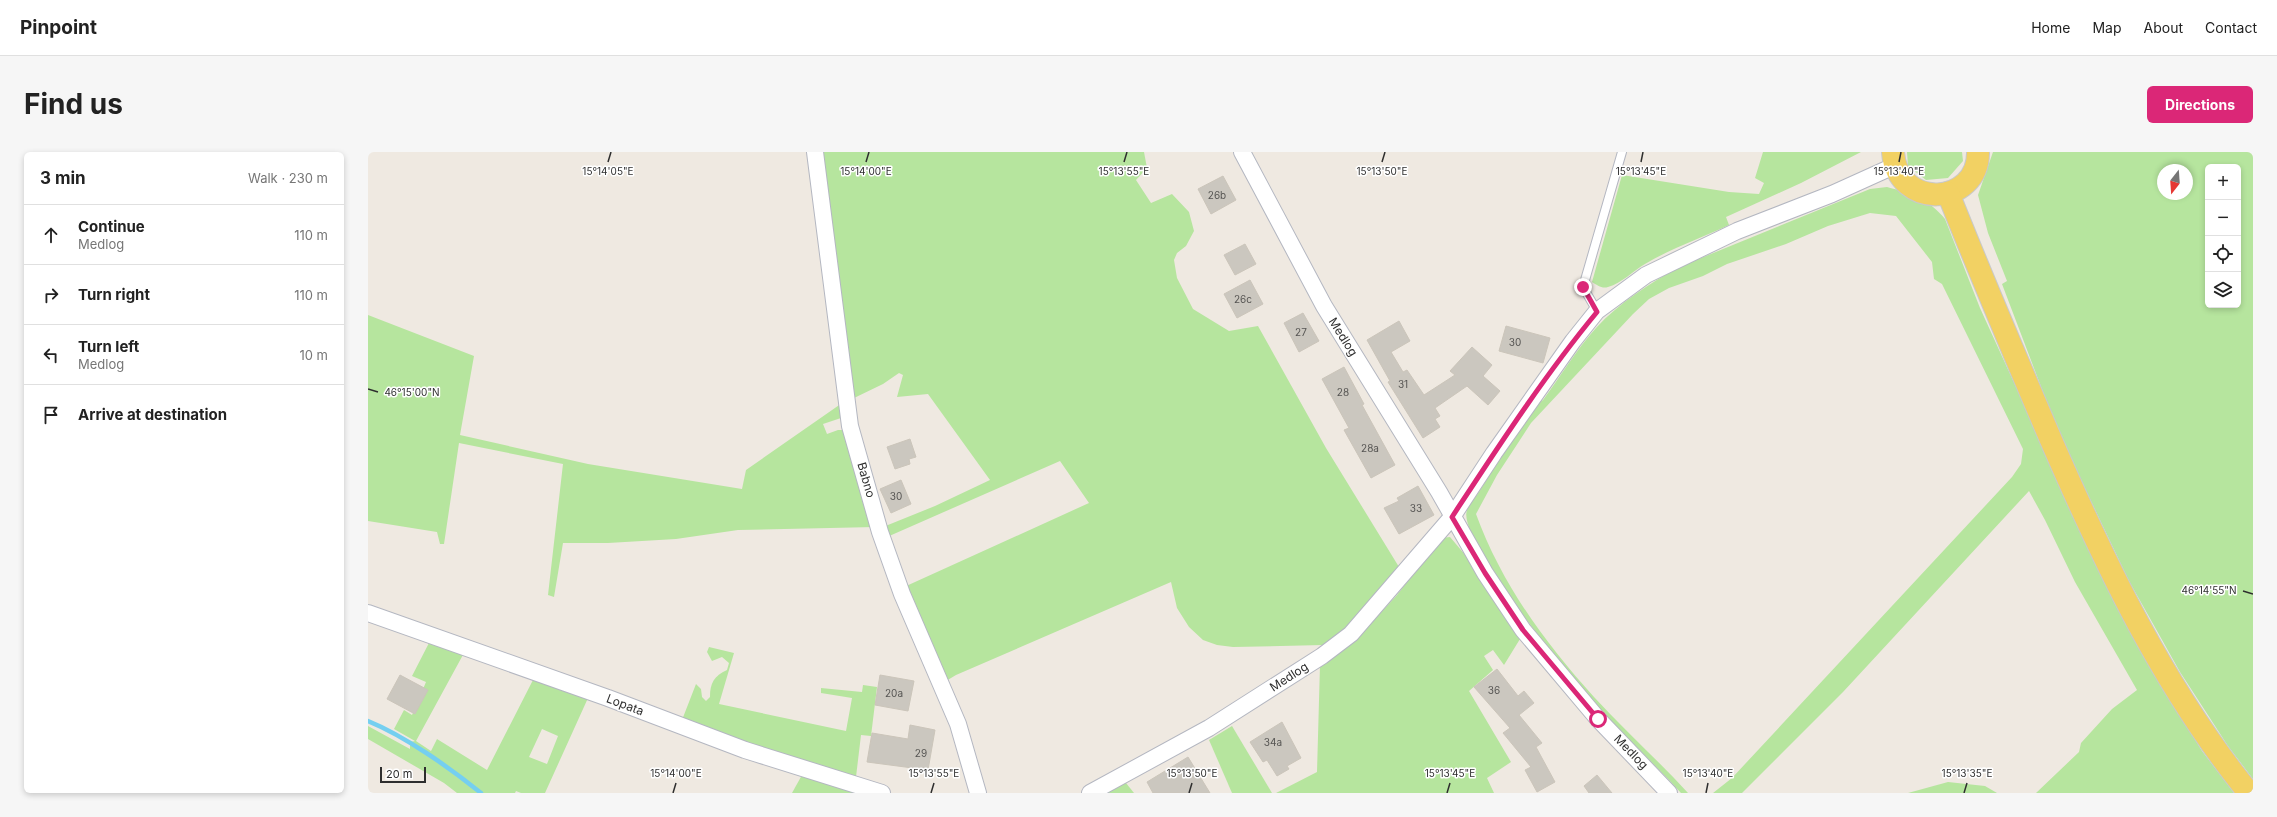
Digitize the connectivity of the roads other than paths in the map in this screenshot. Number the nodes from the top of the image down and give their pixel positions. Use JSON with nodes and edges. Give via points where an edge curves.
{"nodes":[{"id":1,"x":815,"y":152,"type":"edge"},
{"id":2,"x":1242,"y":152,"type":"edge"},
{"id":3,"x":1622,"y":152,"type":"edge"},
{"id":4,"x":1978,"y":152,"type":"edge"},
{"id":5,"x":1894,"y":159,"type":"edge"},
{"id":6,"x":1948,"y":193,"type":"junction"},
{"id":7,"x":1597,"y":312,"type":"junction"},
{"id":8,"x":1452,"y":517,"type":"junction"},
{"id":9,"x":368,"y":613,"type":"edge"},
{"id":10,"x":882,"y":793,"type":"edge"},
{"id":11,"x":978,"y":793,"type":"edge"},
{"id":12,"x":1090,"y":793,"type":"edge"},
{"id":13,"x":1669,"y":793,"type":"edge"},
{"id":14,"x":2249,"y":793,"type":"edge"}],
"edges":[{"from":1,"to":11,"type":"street","name":"Babno","via":[[850,426],[880,532],[917,631],[958,724]]},
{"from":2,"to":8,"type":"street","name":"Medlog","via":[[1324,306]]},
{"from":3,"to":7,"type":"lane","via":[[1583,287]]},
{"from":4,"to":6,"type":"main road","via":[[1976,165],[1970,177]]},
{"from":5,"to":6,"type":"main road","via":[[1904,181],[1917,191],[1933,195]]},
{"from":5,"to":7,"type":"street","via":[[1832,194],[1737,231],[1646,275]]},
{"from":6,"to":14,"type":"main road","via":[[2001,324],[2115,581],[2166,674],[2234,775]]},
{"from":7,"to":8,"type":"street","via":[[1573,341],[1494,452]]},
{"from":8,"to":12,"type":"street","name":"Medlog","via":[[1351,634],[1322,656],[1209,728]]},
{"from":8,"to":13,"type":"street","name":"Medlog","via":[[1523,630],[1598,719]]},
{"from":9,"to":10,"type":"street","name":"Lopata","via":[[608,698],[745,750]]}]}
